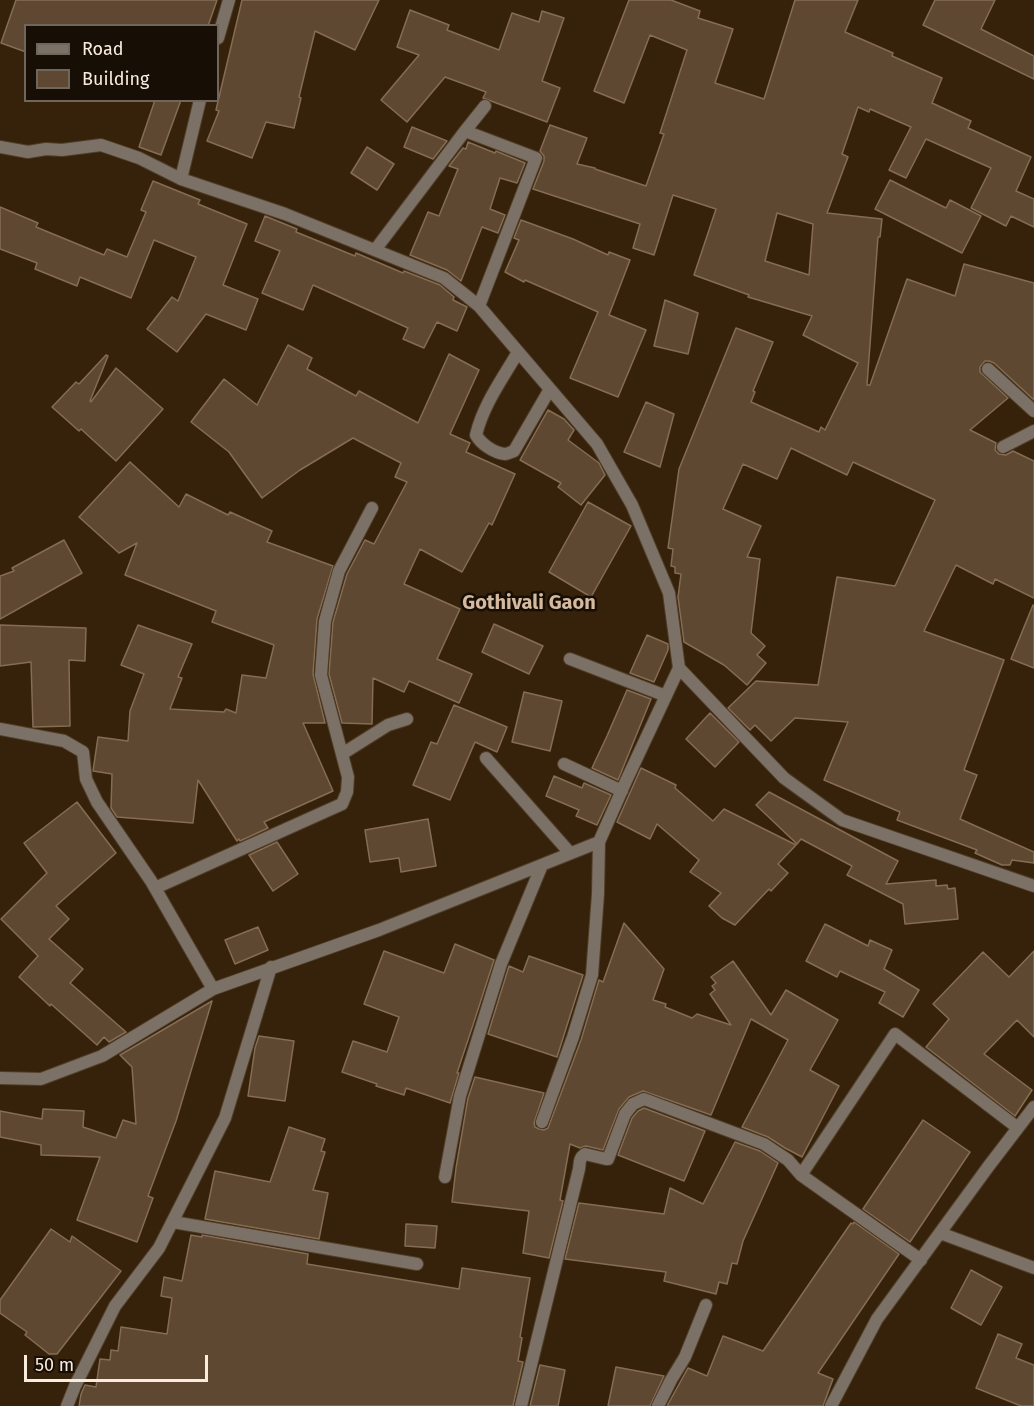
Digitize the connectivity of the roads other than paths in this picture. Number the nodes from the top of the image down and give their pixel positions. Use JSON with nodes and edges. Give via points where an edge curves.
{"nodes":[{"id":1,"x":229,"y":0,"type":"edge"},
{"id":2,"x":219,"y":35,"type":"edge"},
{"id":3,"x":200,"y":102,"type":"edge"},
{"id":4,"x":485,"y":106,"type":"dead end"},
{"id":5,"x":465,"y":131,"type":"junction"},
{"id":6,"x":0,"y":147,"type":"edge"},
{"id":7,"x":181,"y":179,"type":"junction"},
{"id":8,"x":375,"y":250,"type":"junction"},
{"id":9,"x":479,"y":306,"type":"junction"},
{"id":10,"x":518,"y":352,"type":"junction"},
{"id":11,"x":988,"y":369,"type":"dead end"},
{"id":12,"x":550,"y":389,"type":"junction"},
{"id":13,"x":1034,"y":411,"type":"edge"},
{"id":14,"x":1034,"y":431,"type":"edge"},
{"id":15,"x":1003,"y":447,"type":"dead end"},
{"id":16,"x":372,"y":508,"type":"dead end"},
{"id":17,"x":570,"y":659,"type":"dead end"},
{"id":18,"x":679,"y":668,"type":"junction"},
{"id":19,"x":666,"y":696,"type":"junction"},
{"id":20,"x":407,"y":718,"type":"dead end"},
{"id":21,"x":0,"y":729,"type":"edge"},
{"id":22,"x":342,"y":754,"type":"junction"},
{"id":23,"x":486,"y":758,"type":"dead end"},
{"id":24,"x":564,"y":764,"type":"dead end"},
{"id":25,"x":622,"y":791,"type":"junction"},
{"id":26,"x":599,"y":842,"type":"junction"},
{"id":27,"x":570,"y":853,"type":"junction"},
{"id":28,"x":542,"y":865,"type":"junction"},
{"id":29,"x":1034,"y":886,"type":"edge"},
{"id":30,"x":155,"y":888,"type":"junction"},
{"id":31,"x":271,"y":968,"type":"junction"},
{"id":32,"x":213,"y":988,"type":"junction"},
{"id":33,"x":0,"y":1078,"type":"edge"},
{"id":34,"x":1034,"y":1107,"type":"edge"},
{"id":35,"x":542,"y":1122,"type":"dead end"},
{"id":36,"x":1018,"y":1128,"type":"junction"},
{"id":37,"x":801,"y":1175,"type":"junction"},
{"id":38,"x":445,"y":1177,"type":"dead end"},
{"id":39,"x":173,"y":1222,"type":"junction"},
{"id":40,"x":940,"y":1233,"type":"junction"},
{"id":41,"x":921,"y":1260,"type":"junction"},
{"id":42,"x":417,"y":1264,"type":"dead end"},
{"id":43,"x":1034,"y":1268,"type":"edge"},
{"id":44,"x":706,"y":1305,"type":"dead end"},
{"id":45,"x":68,"y":1406,"type":"edge"},
{"id":46,"x":521,"y":1406,"type":"edge"},
{"id":47,"x":658,"y":1406,"type":"edge"},
{"id":48,"x":831,"y":1406,"type":"edge"}],
"edges":[{"from":1,"to":2,"type":"street"},
{"from":3,"to":7,"type":"street"},
{"from":4,"to":5,"type":"street"},
{"from":5,"to":8,"type":"street"},
{"from":5,"to":9,"type":"street","via":[[536,159]]},
{"from":6,"to":7,"type":"street","via":[[28,152],[101,145]]},
{"from":7,"to":8,"type":"street"},
{"from":8,"to":9,"type":"street","via":[[444,278]]},
{"from":9,"to":10,"type":"street"},
{"from":10,"to":12,"type":"street"},
{"from":10,"to":12,"type":"street","via":[[482,415],[476,435],[480,442],[506,454],[514,451]]},
{"from":11,"to":13,"type":"street"},
{"from":12,"to":18,"type":"street","via":[[597,444],[632,505],[669,593]]},
{"from":14,"to":15,"type":"street"},
{"from":16,"to":22,"type":"street","via":[[339,571],[325,621],[321,675]]},
{"from":17,"to":19,"type":"street"},
{"from":18,"to":19,"type":"street"},
{"from":18,"to":29,"type":"street","via":[[784,778],[842,819]]},
{"from":19,"to":25,"type":"street"},
{"from":20,"to":22,"type":"street","via":[[388,725]]},
{"from":21,"to":30,"type":"street","via":[[64,741],[83,752],[86,779],[98,802]]},
{"from":22,"to":30,"type":"street","via":[[348,777],[342,804]]},
{"from":23,"to":27,"type":"street"},
{"from":24,"to":25,"type":"street"},
{"from":25,"to":26,"type":"street"},
{"from":26,"to":27,"type":"street"},
{"from":26,"to":35,"type":"street","via":[[592,975]]},
{"from":27,"to":28,"type":"street"},
{"from":28,"to":31,"type":"street"},
{"from":28,"to":38,"type":"street","via":[[501,964],[460,1096]]},
{"from":30,"to":32,"type":"street"},
{"from":31,"to":32,"type":"street"},
{"from":31,"to":39,"type":"street","via":[[225,1118]]},
{"from":32,"to":33,"type":"street","via":[[102,1056],[41,1079]]},
{"from":34,"to":36,"type":"street"},
{"from":36,"to":37,"type":"street","via":[[896,1034]]},
{"from":36,"to":40,"type":"street"},
{"from":37,"to":41,"type":"street"},
{"from":37,"to":46,"type":"street","via":[[788,1160],[764,1144],[644,1099],[633,1104],[625,1114],[608,1159],[581,1156]]},
{"from":39,"to":42,"type":"street"},
{"from":39,"to":45,"type":"street","via":[[159,1248],[115,1306]]},
{"from":40,"to":41,"type":"street"},
{"from":40,"to":43,"type":"street"},
{"from":41,"to":48,"type":"street","via":[[877,1319]]},
{"from":44,"to":47,"type":"street","via":[[685,1357]]}]}
